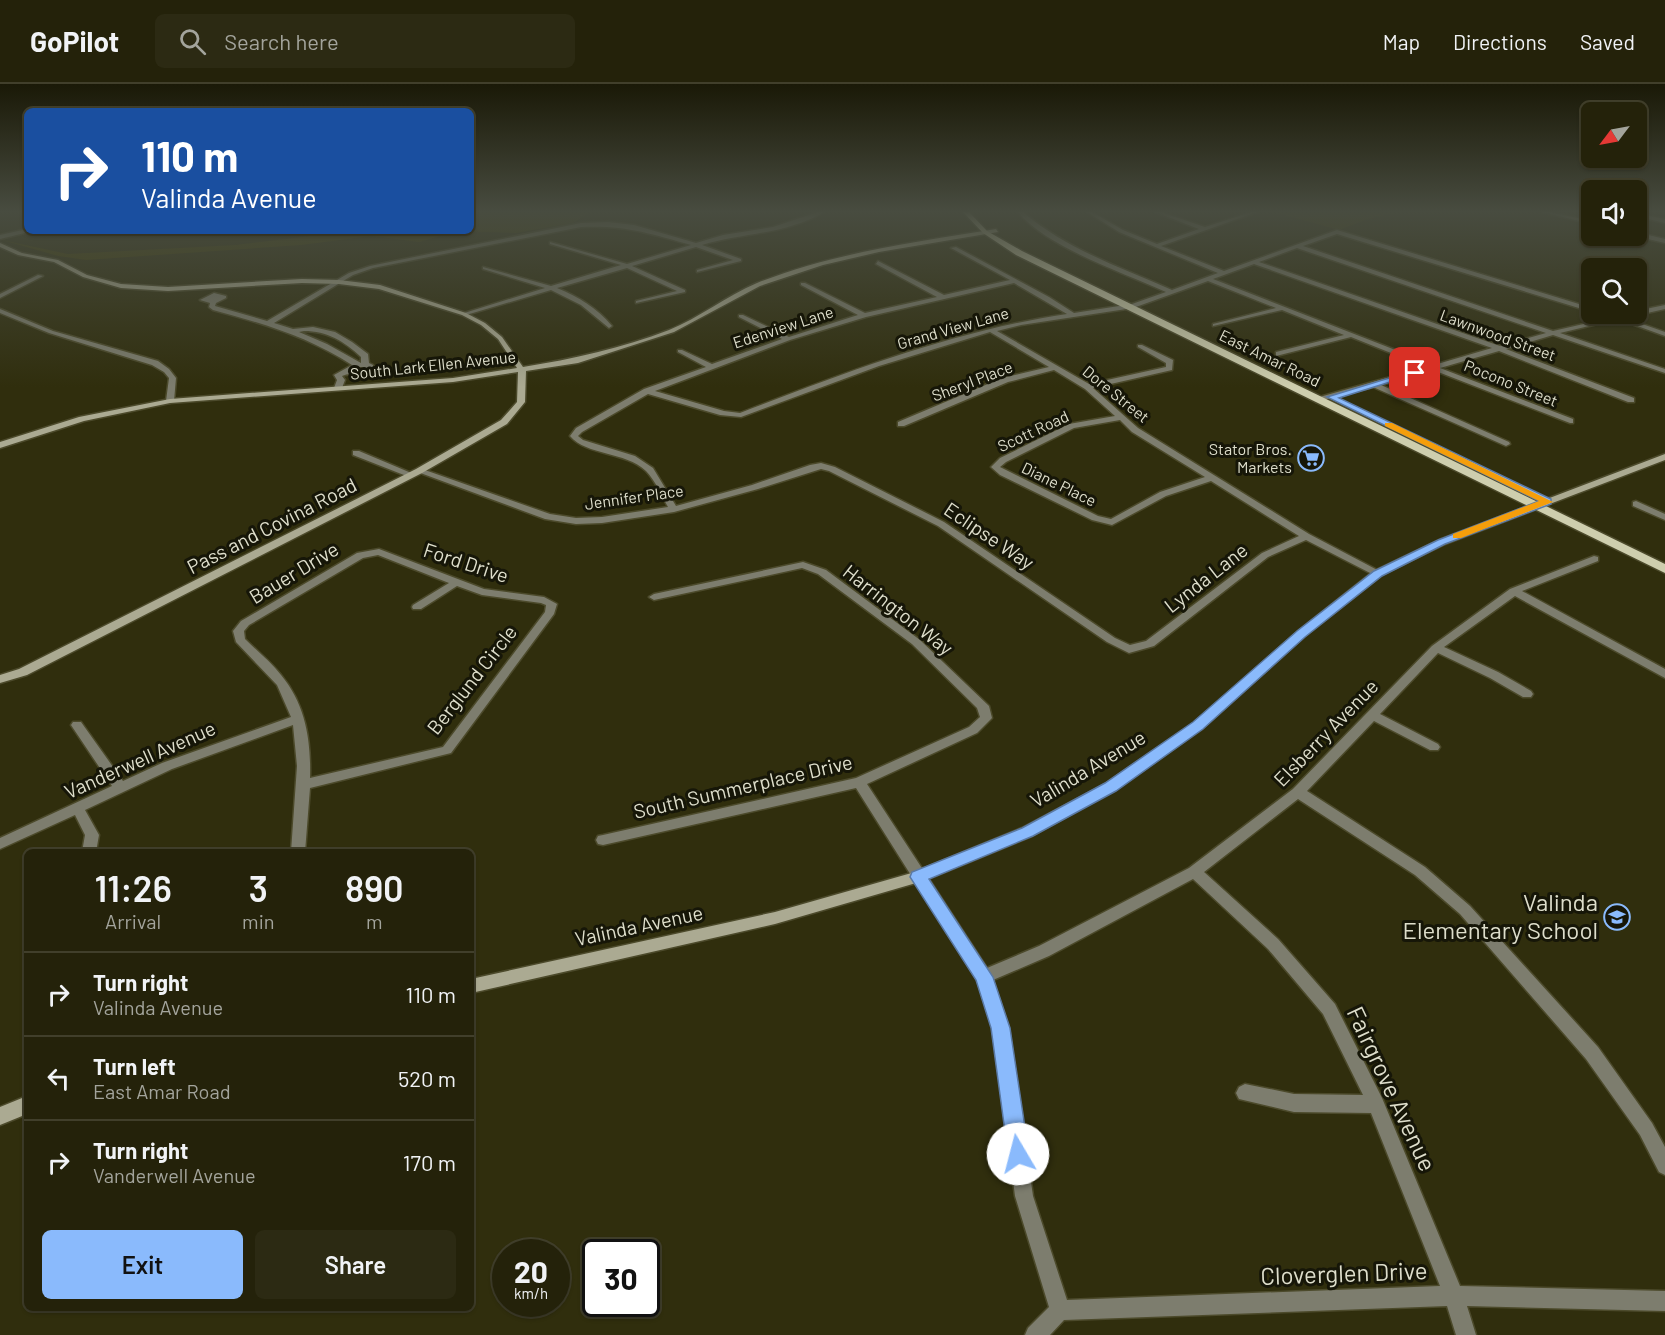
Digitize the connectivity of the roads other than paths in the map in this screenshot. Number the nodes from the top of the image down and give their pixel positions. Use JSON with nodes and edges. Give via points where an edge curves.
{"nodes":[{"id":1,"x":75,"y":270,"type":"edge"},
{"id":2,"x":364,"y":270,"type":"edge"},
{"id":3,"x":493,"y":270,"type":"edge"},
{"id":4,"x":608,"y":270,"type":"edge"},
{"id":5,"x":638,"y":270,"type":"edge"},
{"id":6,"x":802,"y":270,"type":"edge"},
{"id":7,"x":892,"y":270,"type":"edge"},
{"id":8,"x":995,"y":270,"type":"edge"},
{"id":9,"x":1053,"y":270,"type":"edge"},
{"id":10,"x":1069,"y":270,"type":"edge"},
{"id":11,"x":1124,"y":270,"type":"edge"},
{"id":12,"x":1216,"y":270,"type":"edge"},
{"id":13,"x":1230,"y":270,"type":"edge"},
{"id":14,"x":1277,"y":270,"type":"edge"},
{"id":15,"x":1369,"y":270,"type":"edge"},
{"id":16,"x":1462,"y":270,"type":"edge"},
{"id":17,"x":1223,"y":273,"type":"junction"},
{"id":18,"x":40,"y":276,"type":"dead end"},
{"id":19,"x":1208,"y":279,"type":"junction"},
{"id":20,"x":1014,"y":281,"type":"junction"},
{"id":21,"x":339,"y":282,"type":"junction"},
{"id":22,"x":802,"y":284,"type":"dead end"},
{"id":23,"x":551,"y":288,"type":"junction"},
{"id":24,"x":1172,"y":292,"type":"junction"},
{"id":25,"x":0,"y":296,"type":"edge"},
{"id":26,"x":940,"y":296,"type":"junction"},
{"id":27,"x":213,"y":302,"type":"dead end"},
{"id":28,"x":638,"y":302,"type":"dead end"},
{"id":29,"x":1138,"y":304,"type":"junction"},
{"id":30,"x":1128,"y":307,"type":"junction"},
{"id":31,"x":1581,"y":307,"type":"edge"},
{"id":32,"x":1665,"y":307,"type":"edge"},
{"id":33,"x":1283,"y":308,"type":"junction"},
{"id":34,"x":0,"y":310,"type":"edge"},
{"id":35,"x":1647,"y":312,"type":"edge"},
{"id":36,"x":464,"y":314,"type":"junction"},
{"id":37,"x":864,"y":315,"type":"junction"},
{"id":38,"x":741,"y":316,"type":"dead end"},
{"id":39,"x":1074,"y":316,"type":"junction"},
{"id":40,"x":16,"y":318,"type":"junction"},
{"id":41,"x":0,"y":322,"type":"edge"},
{"id":42,"x":270,"y":322,"type":"junction"},
{"id":43,"x":1597,"y":324,"type":"edge"},
{"id":44,"x":1634,"y":324,"type":"edge"},
{"id":45,"x":1215,"y":325,"type":"dead end"},
{"id":46,"x":609,"y":326,"type":"dead end"},
{"id":47,"x":991,"y":330,"type":"junction"},
{"id":48,"x":294,"y":331,"type":"junction"},
{"id":49,"x":1557,"y":333,"type":"junction"},
{"id":50,"x":1665,"y":334,"type":"edge"},
{"id":51,"x":1352,"y":335,"type":"junction"},
{"id":52,"x":788,"y":339,"type":"junction"},
{"id":53,"x":1140,"y":346,"type":"dead end"},
{"id":54,"x":1498,"y":348,"type":"junction"},
{"id":55,"x":680,"y":351,"type":"dead end"},
{"id":56,"x":1279,"y":354,"type":"dead end"},
{"id":57,"x":362,"y":365,"type":"junction"},
{"id":58,"x":710,"y":366,"type":"junction"},
{"id":59,"x":1436,"y":367,"type":"junction"},
{"id":60,"x":1055,"y":368,"type":"junction"},
{"id":61,"x":350,"y":370,"type":"junction"},
{"id":62,"x":522,"y":370,"type":"junction"},
{"id":63,"x":1665,"y":371,"type":"edge"},
{"id":64,"x":1375,"y":385,"type":"junction"},
{"id":65,"x":1088,"y":387,"type":"junction"},
{"id":66,"x":338,"y":388,"type":"junction"},
{"id":67,"x":647,"y":391,"type":"junction"},
{"id":68,"x":1331,"y":397,"type":"junction"},
{"id":69,"x":1319,"y":400,"type":"junction"},
{"id":70,"x":1631,"y":400,"type":"dead end"},
{"id":71,"x":170,"y":401,"type":"junction"},
{"id":72,"x":1120,"y":418,"type":"junction"},
{"id":73,"x":1570,"y":421,"type":"dead end"},
{"id":74,"x":901,"y":424,"type":"dead end"},
{"id":75,"x":1506,"y":444,"type":"dead end"},
{"id":76,"x":0,"y":445,"type":"edge"},
{"id":77,"x":356,"y":453,"type":"dead end"},
{"id":78,"x":1665,"y":457,"type":"edge"},
{"id":79,"x":821,"y":466,"type":"joint"},
{"id":80,"x":995,"y":466,"type":"joint"},
{"id":81,"x":416,"y":473,"type":"junction"},
{"id":82,"x":1212,"y":478,"type":"junction"},
{"id":83,"x":1542,"y":504,"type":"junction"},
{"id":84,"x":1636,"y":504,"type":"dead end"},
{"id":85,"x":674,"y":509,"type":"junction"},
{"id":86,"x":1665,"y":518,"type":"edge"},
{"id":87,"x":1306,"y":536,"type":"junction"},
{"id":88,"x":371,"y":551,"type":"joint"},
{"id":89,"x":1665,"y":558,"type":"edge"},
{"id":90,"x":1594,"y":559,"type":"dead end"},
{"id":91,"x":1665,"y":568,"type":"edge"},
{"id":92,"x":1378,"y":573,"type":"junction"},
{"id":93,"x":455,"y":583,"type":"junction"},
{"id":94,"x":1514,"y":591,"type":"junction"},
{"id":95,"x":654,"y":597,"type":"dead end"},
{"id":96,"x":552,"y":604,"type":"joint"},
{"id":97,"x":417,"y":607,"type":"dead end"},
{"id":98,"x":1436,"y":648,"type":"junction"},
{"id":99,"x":1130,"y":649,"type":"joint"},
{"id":100,"x":1662,"y":670,"type":"edge"},
{"id":101,"x":0,"y":679,"type":"edge"},
{"id":102,"x":1527,"y":694,"type":"dead end"},
{"id":103,"x":1371,"y":714,"type":"junction"},
{"id":104,"x":299,"y":718,"type":"junction"},
{"id":105,"x":986,"y":718,"type":"joint"},
{"id":106,"x":77,"y":725,"type":"dead end"},
{"id":107,"x":1434,"y":747,"type":"dead end"},
{"id":108,"x":859,"y":782,"type":"junction"},
{"id":109,"x":303,"y":785,"type":"junction"},
{"id":110,"x":120,"y":787,"type":"junction"},
{"id":111,"x":1299,"y":792,"type":"junction"},
{"id":112,"x":78,"y":808,"type":"junction"},
{"id":113,"x":603,"y":840,"type":"dead end"},
{"id":114,"x":0,"y":844,"type":"edge"},
{"id":115,"x":90,"y":849,"type":"edge"},
{"id":116,"x":298,"y":849,"type":"edge"},
{"id":117,"x":1194,"y":872,"type":"junction"},
{"id":118,"x":918,"y":877,"type":"junction"},
{"id":119,"x":984,"y":977,"type":"junction"},
{"id":120,"x":474,"y":985,"type":"edge"},
{"id":121,"x":1245,"y":1093,"type":"dead end"},
{"id":122,"x":1376,"y":1104,"type":"junction"},
{"id":123,"x":24,"y":1106,"type":"edge"},
{"id":124,"x":0,"y":1116,"type":"edge"},
{"id":125,"x":1665,"y":1166,"type":"edge"},
{"id":126,"x":1454,"y":1296,"type":"junction"},
{"id":127,"x":1665,"y":1301,"type":"edge"},
{"id":128,"x":1060,"y":1310,"type":"junction"},
{"id":129,"x":1035,"y":1335,"type":"edge"},
{"id":130,"x":1466,"y":1335,"type":"edge"}],
"edges":[{"from":1,"to":21,"type":"street","via":[[121,286],[168,289]]},
{"from":2,"to":21,"type":"street"},
{"from":3,"to":23,"type":"street"},
{"from":4,"to":23,"type":"street"},
{"from":5,"to":28,"type":"street","via":[[683,291]]},
{"from":6,"to":62,"type":"street","name":"South Lark Ellen Avenue","via":[[758,285],[672,331],[575,361]]},
{"from":7,"to":26,"type":"street"},
{"from":8,"to":20,"type":"street"},
{"from":9,"to":30,"type":"main road","name":"East Amar Road"},
{"from":10,"to":29,"type":"main road","name":"East Amar Road"},
{"from":11,"to":24,"type":"street"},
{"from":12,"to":17,"type":"street"},
{"from":13,"to":17,"type":"street","name":"Grand View Lane"},
{"from":14,"to":54,"type":"street","name":"Lawnwood Street"},
{"from":15,"to":49,"type":"street"},
{"from":16,"to":31,"type":"street","name":"Grand View Lane"},
{"from":17,"to":19,"type":"street","name":"Grand View Lane"},
{"from":18,"to":25,"type":"street"},
{"from":19,"to":24,"type":"street","name":"Grand View Lane"},
{"from":19,"to":33,"type":"street","name":"Pocono Street"},
{"from":20,"to":26,"type":"street","name":"Edenview Lane"},
{"from":20,"to":39,"type":"street"},
{"from":21,"to":36,"type":"street","via":[[380,287]]},
{"from":21,"to":42,"type":"street"},
{"from":22,"to":37,"type":"street"},
{"from":23,"to":36,"type":"street"},
{"from":23,"to":46,"type":"street","via":[[578,302]]},
{"from":24,"to":29,"type":"street","name":"Grand View Lane"},
{"from":26,"to":37,"type":"street","name":"Edenview Lane"},
{"from":27,"to":42,"type":"street","via":[[215,309]]},
{"from":29,"to":30,"type":"street","name":"Grand View Lane"},
{"from":29,"to":68,"type":"main road","name":"East Amar Road"},
{"from":30,"to":39,"type":"street","name":"Grand View Lane"},
{"from":30,"to":69,"type":"main road","name":"East Amar Road"},
{"from":32,"to":35,"type":"street"},
{"from":33,"to":45,"type":"street"},
{"from":33,"to":51,"type":"street","name":"Pocono Street"},
{"from":34,"to":40,"type":"street"},
{"from":36,"to":62,"type":"street","via":[[500,338]]},
{"from":37,"to":52,"type":"street","name":"Edenview Lane"},
{"from":38,"to":52,"type":"street"},
{"from":39,"to":47,"type":"street","name":"Grand View Lane"},
{"from":40,"to":41,"type":"street"},
{"from":40,"to":71,"type":"street","via":[[156,363],[170,371],[174,381]]},
{"from":42,"to":48,"type":"street"},
{"from":43,"to":49,"type":"street"},
{"from":44,"to":50,"type":"street"},
{"from":47,"to":60,"type":"street","name":"Dore Street"},
{"from":47,"to":67,"type":"street","name":"Grand View Lane","via":[[876,364],[741,415]]},
{"from":48,"to":57,"type":"street"},
{"from":48,"to":57,"type":"street","via":[[312,327],[342,339],[365,356]]},
{"from":49,"to":54,"type":"street"},
{"from":49,"to":63,"type":"street"},
{"from":51,"to":56,"type":"street"},
{"from":51,"to":59,"type":"street","name":"Pocono Street"},
{"from":52,"to":58,"type":"street","name":"Edenview Lane"},
{"from":53,"to":65,"type":"street","via":[[1170,362],[1169,368]]},
{"from":54,"to":59,"type":"street"},
{"from":54,"to":70,"type":"street","name":"Lawnwood Street"},
{"from":55,"to":58,"type":"street"},
{"from":57,"to":61,"type":"street"},
{"from":57,"to":61,"type":"street","via":[[370,367],[363,372]]},
{"from":58,"to":67,"type":"street","name":"Edenview Lane"},
{"from":59,"to":64,"type":"street"},
{"from":59,"to":73,"type":"street","name":"Pocono Street"},
{"from":60,"to":65,"type":"street","name":"Dore Street"},
{"from":60,"to":74,"type":"street","name":"Sheryl Place","via":[[1005,380]]},
{"from":61,"to":66,"type":"street","via":[[338,375]]},
{"from":62,"to":66,"type":"street","name":"South Lark Ellen Avenue","via":[[434,382]]},
{"from":62,"to":81,"type":"street","name":"Pass and Covina Road","via":[[521,402],[504,422]]},
{"from":64,"to":68,"type":"street"},
{"from":64,"to":75,"type":"street"},
{"from":65,"to":72,"type":"street","name":"Dore Street"},
{"from":66,"to":71,"type":"street","name":"South Lark Ellen Avenue"},
{"from":67,"to":85,"type":"street","name":"Edenview Lane","via":[[574,436],[580,442],[632,458],[650,470]]},
{"from":68,"to":69,"type":"street"},
{"from":68,"to":83,"type":"main road","name":"East Amar Road"},
{"from":69,"to":83,"type":"main road","name":"East Amar Road"},
{"from":71,"to":76,"type":"street","name":"South Lark Ellen Avenue","via":[[82,419]]},
{"from":72,"to":80,"type":"street","name":"Scott Road","via":[[1072,426]]},
{"from":72,"to":82,"type":"street","name":"Dore Street"},
{"from":77,"to":81,"type":"street","name":"Jennifer Place"},
{"from":78,"to":83,"type":"street","name":"Valinda Avenue"},
{"from":79,"to":85,"type":"street","name":"Jennifer Place"},
{"from":79,"to":99,"type":"street","name":"Eclipse Way","via":[[941,524]]},
{"from":80,"to":82,"type":"street","name":"Diane Place","via":[[1095,518],[1112,522],[1162,494]]},
{"from":81,"to":85,"type":"street","name":"Jennifer Place","via":[[548,517],[576,521]]},
{"from":81,"to":101,"type":"street","name":"Pass and Covina Road","via":[[23,672]]},
{"from":82,"to":87,"type":"street","name":"Dore Street"},
{"from":83,"to":89,"type":"main road","name":"East Amar Road"},
{"from":83,"to":91,"type":"main road","name":"East Amar Road"},
{"from":83,"to":92,"type":"street","name":"Valinda Avenue","via":[[1442,542]]},
{"from":84,"to":86,"type":"street"},
{"from":87,"to":92,"type":"street","name":"Dore Street"},
{"from":87,"to":99,"type":"street","name":"Lynda Lane","via":[[1265,555],[1150,644]]},
{"from":88,"to":93,"type":"street","name":"Ford Drive"},
{"from":88,"to":104,"type":"street","name":"Bauer Drive","via":[[245,623],[238,631],[240,640],[281,684]]},
{"from":90,"to":94,"type":"street","name":"Elsberry Avenue"},
{"from":92,"to":118,"type":"street","name":"Valinda Avenue","via":[[1301,634],[1198,726],[1110,787],[1027,832]]},
{"from":93,"to":96,"type":"street","name":"Ford Drive","via":[[482,592]]},
{"from":93,"to":97,"type":"street"},
{"from":94,"to":98,"type":"street","name":"Elsberry Avenue"},
{"from":94,"to":100,"type":"street"},
{"from":95,"to":105,"type":"street","name":"Harrington Way","via":[[803,565],[822,572],[916,642],[983,706]]},
{"from":96,"to":109,"type":"street","name":"Berglund Circle","via":[[550,612],[447,750]]},
{"from":98,"to":102,"type":"street"},
{"from":98,"to":103,"type":"street","name":"Elsberry Avenue"},
{"from":103,"to":107,"type":"street"},
{"from":103,"to":111,"type":"street","name":"Elsberry Avenue"},
{"from":104,"to":109,"type":"street","via":[[304,749]]},
{"from":104,"to":110,"type":"street","name":"Vanderwell Avenue"},
{"from":105,"to":108,"type":"street","name":"South Summerplace Drive","via":[[973,730]]},
{"from":106,"to":110,"type":"street"},
{"from":108,"to":113,"type":"street","name":"South Summerplace Drive"},
{"from":108,"to":118,"type":"street"},
{"from":109,"to":116,"type":"street"},
{"from":110,"to":112,"type":"street","name":"Vanderwell Avenue"},
{"from":111,"to":117,"type":"street","name":"Elsberry Avenue"},
{"from":111,"to":125,"type":"street","via":[[1420,872],[1465,910],[1592,1053],[1646,1130]]},
{"from":112,"to":114,"type":"street","name":"Vanderwell Avenue"},
{"from":112,"to":115,"type":"street","via":[[92,835]]},
{"from":117,"to":119,"type":"street","name":"Elsberry Avenue","via":[[1044,951]]},
{"from":117,"to":122,"type":"street","name":"Fairgrove Avenue","via":[[1273,944],[1329,1009]]},
{"from":118,"to":119,"type":"street"},
{"from":118,"to":120,"type":"street","name":"Valinda Avenue","via":[[746,926]]},
{"from":119,"to":128,"type":"street","via":[[1000,1028],[1024,1196]]},
{"from":121,"to":122,"type":"street","via":[[1294,1103]]},
{"from":122,"to":126,"type":"street","name":"Fairgrove Avenue"},
{"from":123,"to":124,"type":"street"},
{"from":126,"to":127,"type":"street","name":"Cloverglen Drive"},
{"from":126,"to":128,"type":"street","name":"Cloverglen Drive"},
{"from":126,"to":130,"type":"street","name":"Fairgrove Avenue"},
{"from":128,"to":129,"type":"street"}]}
